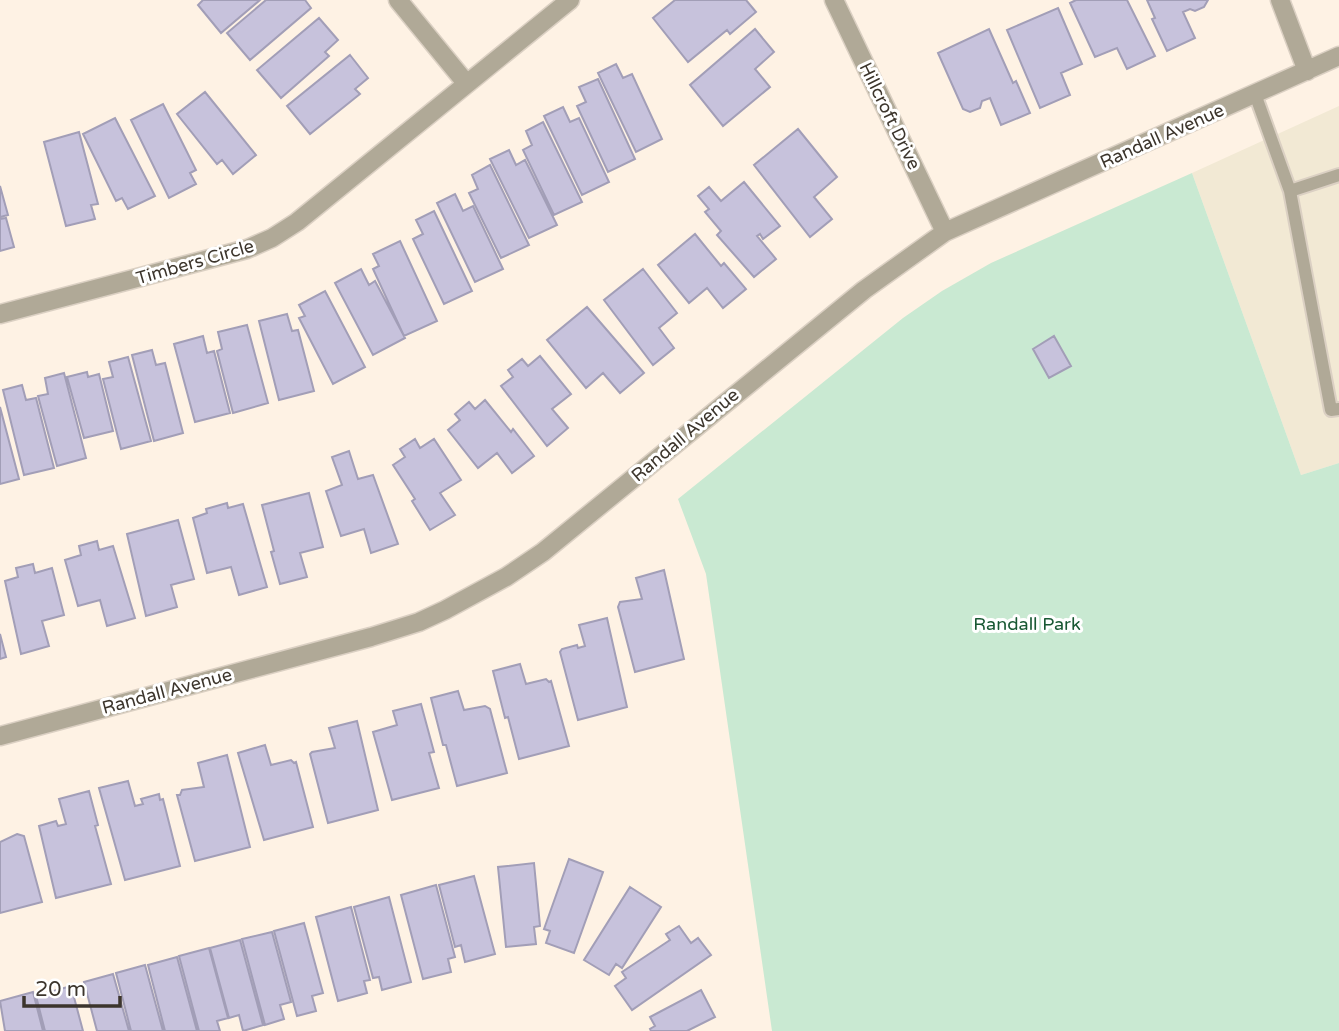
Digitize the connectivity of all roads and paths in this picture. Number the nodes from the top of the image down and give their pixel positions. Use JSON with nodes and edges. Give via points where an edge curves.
{"nodes":[{"id":1,"x":398,"y":0,"type":"edge"},
{"id":2,"x":570,"y":0,"type":"edge"},
{"id":3,"x":834,"y":0,"type":"edge"},
{"id":4,"x":1280,"y":0,"type":"edge"},
{"id":5,"x":1339,"y":56,"type":"edge"},
{"id":6,"x":1307,"y":71,"type":"junction"},
{"id":7,"x":466,"y":83,"type":"junction"},
{"id":8,"x":1255,"y":94,"type":"junction"},
{"id":9,"x":1339,"y":175,"type":"edge"},
{"id":10,"x":1290,"y":191,"type":"junction"},
{"id":11,"x":945,"y":232,"type":"junction"},
{"id":12,"x":0,"y":314,"type":"edge"},
{"id":13,"x":1339,"y":409,"type":"edge"},
{"id":14,"x":0,"y":736,"type":"edge"}],
"edges":[{"from":1,"to":7,"type":"street"},
{"from":2,"to":7,"type":"street","name":"Timbers Circle"},
{"from":3,"to":11,"type":"street","name":"Hillcroft Drive"},
{"from":4,"to":6,"type":"street"},
{"from":5,"to":6,"type":"street","name":"Randall Avenue"},
{"from":6,"to":8,"type":"street","name":"Randall Avenue"},
{"from":7,"to":12,"type":"street","name":"Timbers Circle","via":[[272,238],[247,249]]},
{"from":8,"to":10,"type":"lane"},
{"from":8,"to":11,"type":"street","name":"Randall Avenue"},
{"from":9,"to":10,"type":"lane"},
{"from":10,"to":13,"type":"lane","via":[[1331,410]]},
{"from":11,"to":14,"type":"street","name":"Randall Avenue","via":[[853,299],[543,552],[475,595],[419,622],[371,637]]}]}
